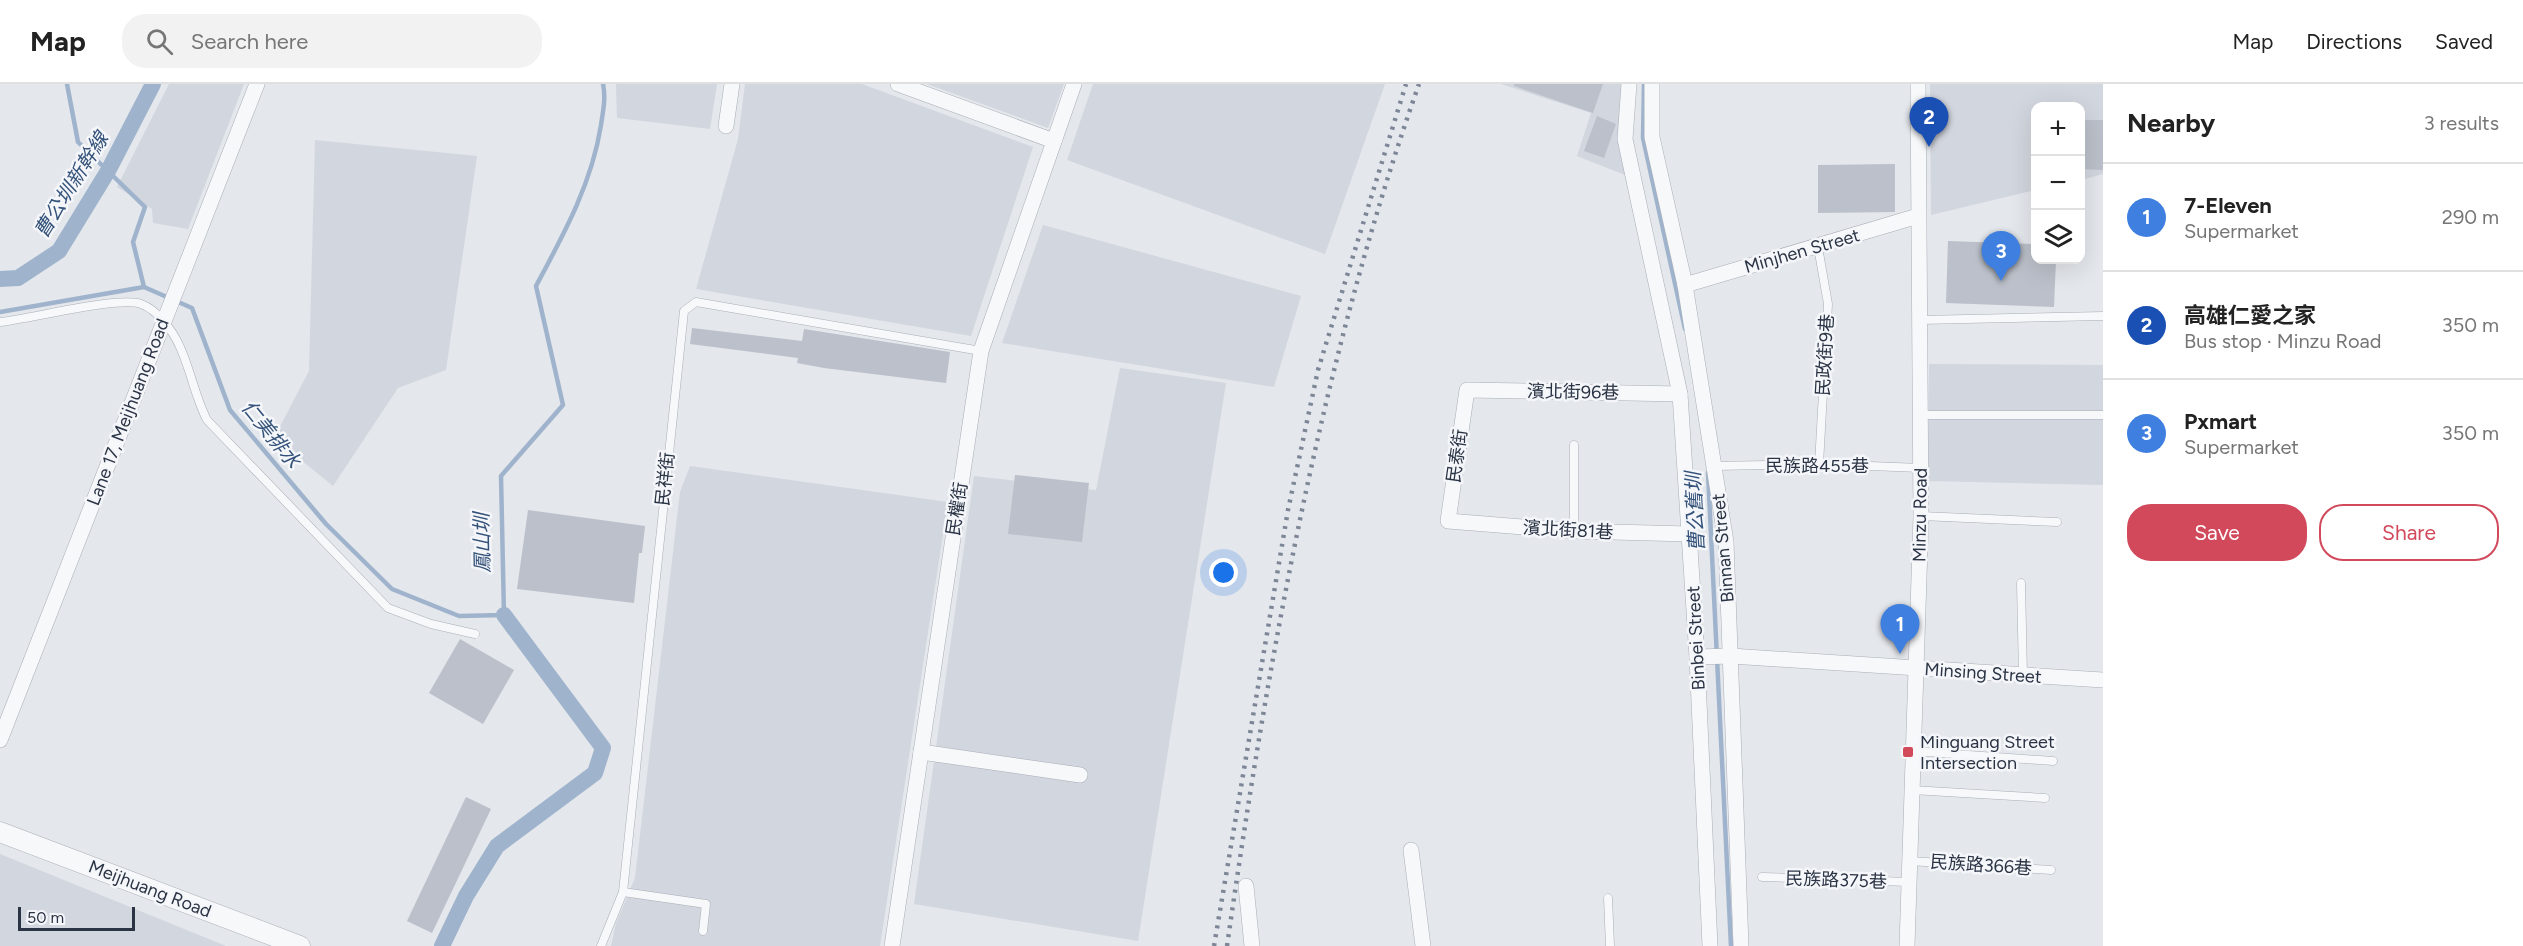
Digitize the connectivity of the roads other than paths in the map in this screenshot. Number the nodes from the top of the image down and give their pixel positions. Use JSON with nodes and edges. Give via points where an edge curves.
{"nodes":[{"id":1,"x":256,"y":84,"type":"edge"},
{"id":2,"x":732,"y":84,"type":"edge"},
{"id":3,"x":897,"y":84,"type":"edge"},
{"id":4,"x":1074,"y":84,"type":"edge"},
{"id":5,"x":1629,"y":84,"type":"edge"},
{"id":6,"x":1653,"y":84,"type":"edge"},
{"id":7,"x":1918,"y":84,"type":"edge"},
{"id":8,"x":726,"y":126,"type":"dead end"},
{"id":9,"x":1054,"y":141,"type":"junction"},
{"id":10,"x":1918,"y":216,"type":"junction"},
{"id":11,"x":1818,"y":247,"type":"junction"},
{"id":12,"x":1685,"y":285,"type":"junction"},
{"id":13,"x":2103,"y":316,"type":"edge"},
{"id":14,"x":164,"y":319,"type":"junction"},
{"id":15,"x":1921,"y":320,"type":"junction"},
{"id":16,"x":0,"y":322,"type":"edge"},
{"id":17,"x":981,"y":351,"type":"junction"},
{"id":18,"x":1467,"y":390,"type":"joint"},
{"id":19,"x":1680,"y":394,"type":"junction"},
{"id":20,"x":1921,"y":415,"type":"junction"},
{"id":21,"x":2103,"y":415,"type":"edge"},
{"id":22,"x":1574,"y":445,"type":"dead end"},
{"id":23,"x":1819,"y":464,"type":"junction"},
{"id":24,"x":1714,"y":466,"type":"junction"},
{"id":25,"x":1921,"y":468,"type":"junction"},
{"id":26,"x":1921,"y":516,"type":"junction"},
{"id":27,"x":1448,"y":521,"type":"joint"},
{"id":28,"x":2057,"y":522,"type":"dead end"},
{"id":29,"x":1574,"y":531,"type":"junction"},
{"id":30,"x":1689,"y":534,"type":"junction"},
{"id":31,"x":2021,"y":584,"type":"dead end"},
{"id":32,"x":475,"y":634,"type":"dead end"},
{"id":33,"x":1713,"y":656,"type":"junction"},
{"id":34,"x":1914,"y":668,"type":"junction"},
{"id":35,"x":2024,"y":676,"type":"junction"},
{"id":36,"x":2103,"y":680,"type":"edge"},
{"id":37,"x":0,"y":740,"type":"edge"},
{"id":38,"x":1913,"y":751,"type":"junction"},
{"id":39,"x":921,"y":752,"type":"junction"},
{"id":40,"x":2053,"y":761,"type":"dead end"},
{"id":41,"x":1080,"y":775,"type":"dead end"},
{"id":42,"x":1912,"y":790,"type":"junction"},
{"id":43,"x":2045,"y":798,"type":"dead end"},
{"id":44,"x":0,"y":832,"type":"edge"},
{"id":45,"x":1411,"y":850,"type":"dead end"},
{"id":46,"x":1910,"y":861,"type":"junction"},
{"id":47,"x":2051,"y":870,"type":"dead end"},
{"id":48,"x":1762,"y":877,"type":"dead end"},
{"id":49,"x":1909,"y":882,"type":"junction"},
{"id":50,"x":1246,"y":886,"type":"dead end"},
{"id":51,"x":623,"y":892,"type":"junction"},
{"id":52,"x":1608,"y":898,"type":"dead end"},
{"id":53,"x":703,"y":931,"type":"dead end"},
{"id":54,"x":275,"y":941,"type":"edge"},
{"id":55,"x":300,"y":946,"type":"edge"},
{"id":56,"x":601,"y":946,"type":"edge"},
{"id":57,"x":892,"y":946,"type":"edge"},
{"id":58,"x":1252,"y":946,"type":"edge"},
{"id":59,"x":1423,"y":946,"type":"edge"},
{"id":60,"x":1610,"y":946,"type":"edge"},
{"id":61,"x":1710,"y":946,"type":"edge"},
{"id":62,"x":1741,"y":946,"type":"edge"},
{"id":63,"x":1907,"y":946,"type":"edge"}],
"edges":[{"from":1,"to":14,"type":"street","name":"Lane 17, Meijhuang Road"},
{"from":2,"to":8,"type":"street"},
{"from":3,"to":9,"type":"street"},
{"from":4,"to":9,"type":"street","name":"民權街"},
{"from":5,"to":19,"type":"street","name":"Binbei Street","via":[[1625,140]]},
{"from":6,"to":12,"type":"street","name":"Binnan Street","via":[[1652,137]]},
{"from":7,"to":10,"type":"street","name":"Minzu Road"},
{"from":9,"to":17,"type":"street","name":"民權街"},
{"from":10,"to":11,"type":"street","name":"Minjhen Street"},
{"from":10,"to":15,"type":"street","name":"Minzu Road"},
{"from":11,"to":12,"type":"street","name":"Minjhen Street"},
{"from":11,"to":23,"type":"lane","name":"民政街9巷","via":[[1828,304]]},
{"from":12,"to":24,"type":"street","name":"Binnan Street"},
{"from":13,"to":15,"type":"lane"},
{"from":14,"to":16,"type":"lane","via":[[141,304],[120,302]]},
{"from":14,"to":32,"type":"lane","via":[[180,347],[196,399],[207,420],[388,608],[431,624]]},
{"from":14,"to":37,"type":"street","name":"Lane 17, Meijhuang Road"},
{"from":15,"to":20,"type":"street","name":"Minzu Road"},
{"from":17,"to":39,"type":"street","name":"民權街"},
{"from":17,"to":51,"type":"lane","name":"民祥街","via":[[696,302],[684,311]]},
{"from":18,"to":19,"type":"street","name":"濱北街96巷"},
{"from":18,"to":27,"type":"street","name":"民泰街"},
{"from":19,"to":30,"type":"street","name":"Binbei Street"},
{"from":20,"to":21,"type":"lane"},
{"from":20,"to":25,"type":"street","name":"Minzu Road"},
{"from":22,"to":29,"type":"lane"},
{"from":23,"to":24,"type":"lane","name":"民族路455巷"},
{"from":23,"to":25,"type":"lane","name":"民族路455巷"},
{"from":24,"to":33,"type":"street","name":"Binnan Street","via":[[1726,542]]},
{"from":25,"to":26,"type":"street","name":"Minzu Road"},
{"from":26,"to":28,"type":"lane"},
{"from":26,"to":34,"type":"street","name":"Minzu Road"},
{"from":27,"to":29,"type":"street","name":"濱北街81巷"},
{"from":29,"to":30,"type":"street","name":"濱北街81巷"},
{"from":30,"to":33,"type":"street","name":"Binbei Street"},
{"from":31,"to":35,"type":"lane"},
{"from":33,"to":34,"type":"street","name":"Minsing Street"},
{"from":33,"to":61,"type":"street","name":"Binbei Street"},
{"from":33,"to":62,"type":"street","name":"Binnan Street"},
{"from":34,"to":35,"type":"street","name":"Minsing Street"},
{"from":34,"to":38,"type":"street","name":"Minzu Road"},
{"from":35,"to":36,"type":"street","name":"Minsing Street"},
{"from":38,"to":40,"type":"lane"},
{"from":38,"to":42,"type":"street","name":"Minzu Road"},
{"from":39,"to":41,"type":"street"},
{"from":39,"to":57,"type":"street","name":"民權街"},
{"from":42,"to":43,"type":"lane"},
{"from":42,"to":46,"type":"street","name":"Minzu Road"},
{"from":44,"to":54,"type":"street","name":"Meijhuang Road"},
{"from":45,"to":59,"type":"street"},
{"from":46,"to":47,"type":"lane","name":"民族路366巷"},
{"from":46,"to":49,"type":"street","name":"Minzu Road"},
{"from":48,"to":49,"type":"lane","name":"民族路375巷"},
{"from":49,"to":63,"type":"street","name":"Minzu Road"},
{"from":50,"to":58,"type":"street"},
{"from":51,"to":53,"type":"lane","via":[[706,904]]},
{"from":51,"to":56,"type":"lane","name":"民祥街"},
{"from":52,"to":60,"type":"lane"},
{"from":54,"to":55,"type":"street","name":"Meijhuang Road"}]}
